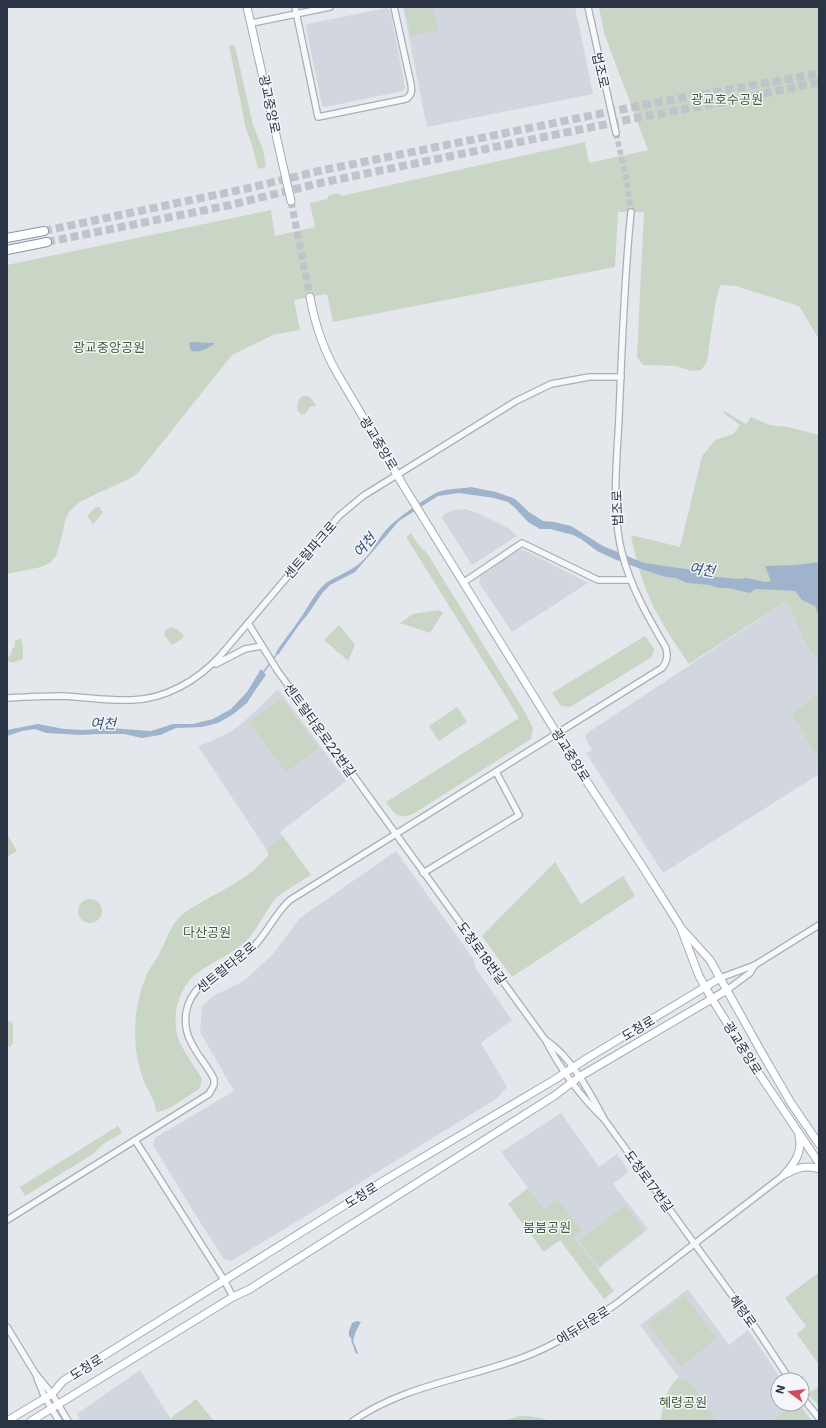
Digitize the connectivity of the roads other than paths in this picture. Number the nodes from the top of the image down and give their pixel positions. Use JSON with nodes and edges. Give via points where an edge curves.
{"nodes":[{"id":1,"x":247,"y":7,"type":"edge"},
{"id":2,"x":295,"y":7,"type":"edge"},
{"id":3,"x":330,"y":7,"type":"edge"},
{"id":4,"x":394,"y":7,"type":"edge"},
{"id":5,"x":588,"y":7,"type":"edge"},
{"id":6,"x":296,"y":14,"type":"junction"},
{"id":7,"x":252,"y":22,"type":"junction"},
{"id":8,"x":616,"y":133,"type":"tunnel mouth"},
{"id":9,"x":292,"y":201,"type":"tunnel mouth"},
{"id":10,"x":631,"y":212,"type":"tunnel mouth"},
{"id":11,"x":44,"y":231,"type":"tunnel mouth"},
{"id":12,"x":7,"y":238,"type":"edge"},
{"id":13,"x":47,"y":242,"type":"tunnel mouth"},
{"id":14,"x":7,"y":250,"type":"edge"},
{"id":15,"x":310,"y":297,"type":"tunnel mouth"},
{"id":16,"x":621,"y":377,"type":"junction"},
{"id":17,"x":398,"y":475,"type":"junction"},
{"id":18,"x":629,"y":578,"type":"junction"},
{"id":19,"x":464,"y":582,"type":"junction"},
{"id":20,"x":248,"y":623,"type":"junction"},
{"id":21,"x":262,"y":646,"type":"junction"},
{"id":22,"x":210,"y":666,"type":"junction"},
{"id":23,"x":7,"y":698,"type":"edge"},
{"id":24,"x":558,"y":734,"type":"junction"},
{"id":25,"x":496,"y":772,"type":"junction"},
{"id":26,"x":395,"y":834,"type":"junction"},
{"id":27,"x":423,"y":873,"type":"junction"},
{"id":28,"x":819,"y":925,"type":"edge"},
{"id":29,"x":680,"y":926,"type":"junction"},
{"id":30,"x":755,"y":965,"type":"junction"},
{"id":31,"x":720,"y":978,"type":"junction"},
{"id":32,"x":706,"y":988,"type":"junction"},
{"id":33,"x":726,"y":990,"type":"junction"},
{"id":34,"x":712,"y":999,"type":"junction"},
{"id":35,"x":546,"y":1041,"type":"junction"},
{"id":36,"x":573,"y":1068,"type":"junction"},
{"id":37,"x":564,"y":1074,"type":"junction"},
{"id":38,"x":579,"y":1078,"type":"junction"},
{"id":39,"x":571,"y":1083,"type":"junction"},
{"id":40,"x":604,"y":1119,"type":"junction"},
{"id":41,"x":798,"y":1132,"type":"junction"},
{"id":42,"x":135,"y":1140,"type":"junction"},
{"id":43,"x":819,"y":1144,"type":"edge"},
{"id":44,"x":819,"y":1163,"type":"edge"},
{"id":45,"x":819,"y":1169,"type":"edge"},
{"id":46,"x":784,"y":1175,"type":"junction"},
{"id":47,"x":7,"y":1220,"type":"edge"},
{"id":48,"x":694,"y":1244,"type":"junction"},
{"id":49,"x":224,"y":1280,"type":"junction"},
{"id":50,"x":233,"y":1298,"type":"junction"},
{"id":51,"x":7,"y":1327,"type":"edge"},
{"id":52,"x":35,"y":1372,"type":"junction"},
{"id":53,"x":785,"y":1372,"type":"edge"},
{"id":54,"x":52,"y":1394,"type":"junction"},
{"id":55,"x":45,"y":1398,"type":"junction"},
{"id":56,"x":59,"y":1404,"type":"junction"},
{"id":57,"x":810,"y":1407,"type":"edge"},
{"id":58,"x":51,"y":1409,"type":"junction"},
{"id":59,"x":819,"y":1418,"type":"edge"},
{"id":60,"x":8,"y":1421,"type":"edge"},
{"id":61,"x":31,"y":1421,"type":"edge"},
{"id":62,"x":59,"y":1421,"type":"edge"},
{"id":63,"x":68,"y":1421,"type":"edge"},
{"id":64,"x":353,"y":1421,"type":"edge"}],
"edges":[{"from":1,"to":7,"type":"main road","name":"광교중앙로"},
{"from":2,"to":6,"type":"street"},
{"from":3,"to":6,"type":"street"},
{"from":4,"to":6,"type":"street","via":[[412,84],[411,96],[318,116]]},
{"from":5,"to":8,"type":"street","name":"법조로"},
{"from":6,"to":7,"type":"street"},
{"from":7,"to":9,"type":"main road","name":"광교중앙로"},
{"from":10,"to":16,"type":"street","name":"법조로","via":[[623,306]]},
{"from":11,"to":12,"type":"highway"},
{"from":13,"to":14,"type":"highway"},
{"from":15,"to":17,"type":"main road","name":"광교중앙로","via":[[316,324],[329,359]]},
{"from":16,"to":17,"type":"street","name":"센트럴파크로","via":[[589,377],[551,384],[516,401]]},
{"from":16,"to":18,"type":"street","name":"법조로","via":[[616,485],[617,523],[621,551]]},
{"from":17,"to":19,"type":"main road","name":"광교중앙로"},
{"from":17,"to":20,"type":"street","name":"센트럴파크로","via":[[345,510]]},
{"from":18,"to":19,"type":"street","via":[[598,580],[522,543]]},
{"from":18,"to":24,"type":"street","name":"법조로","via":[[666,648],[666,663]]},
{"from":19,"to":24,"type":"main road","name":"광교중앙로"},
{"from":20,"to":21,"type":"street","name":"센트럴타운로22번길"},
{"from":20,"to":22,"type":"street","name":"센트럴파크로"},
{"from":21,"to":22,"type":"street","via":[[245,649]]},
{"from":21,"to":26,"type":"street","name":"센트럴타운로22번길"},
{"from":22,"to":23,"type":"street","name":"센트럴파크로","via":[[175,689],[159,696],[140,699],[60,696]]},
{"from":24,"to":25,"type":"street","name":"센트럴타운로"},
{"from":24,"to":29,"type":"main road","name":"광교중앙로"},
{"from":25,"to":26,"type":"street","name":"센트럴타운로"},
{"from":25,"to":27,"type":"street","via":[[519,815]]},
{"from":26,"to":27,"type":"street","name":"도청로18번길"},
{"from":26,"to":42,"type":"street","name":"센트럴타운로","via":[[290,900],[252,949],[196,989],[187,1008],[187,1031],[194,1048],[214,1079],[212,1090],[206,1097]]},
{"from":27,"to":35,"type":"street","name":"도청로18번길"},
{"from":28,"to":30,"type":"street"},
{"from":29,"to":31,"type":"main road","name":"광교중앙로","via":[[710,960]]},
{"from":29,"to":32,"type":"main road","name":"광교중앙로"},
{"from":30,"to":31,"type":"street"},
{"from":30,"to":33,"type":"street","via":[[750,973]]},
{"from":31,"to":32,"type":"main road","name":"도청로"},
{"from":31,"to":33,"type":"main road","name":"광교중앙로"},
{"from":32,"to":34,"type":"main road","name":"광교중앙로"},
{"from":32,"to":36,"type":"main road","name":"도청로"},
{"from":33,"to":34,"type":"main road","name":"도청로"},
{"from":33,"to":43,"type":"main road","name":"광교중앙로","via":[[788,1097]]},
{"from":34,"to":38,"type":"main road","name":"도청로"},
{"from":34,"to":41,"type":"main road","name":"광교중앙로"},
{"from":35,"to":36,"type":"street","name":"도청로17번길","via":[[557,1048]]},
{"from":35,"to":37,"type":"street","name":"도청로18번길"},
{"from":36,"to":37,"type":"main road","name":"도청로"},
{"from":36,"to":38,"type":"street","name":"도청로17번길"},
{"from":37,"to":39,"type":"street","name":"도청로17번길"},
{"from":37,"to":49,"type":"main road","name":"도청로","via":[[385,1180]]},
{"from":38,"to":39,"type":"main road","name":"도청로"},
{"from":38,"to":40,"type":"street","name":"도청로17번길"},
{"from":39,"to":40,"type":"street","name":"도청로17번길"},
{"from":39,"to":50,"type":"main road","name":"도청로"},
{"from":40,"to":48,"type":"street","name":"도청로17번길"},
{"from":41,"to":44,"type":"main road","name":"광교중앙로"},
{"from":41,"to":46,"type":"main road","via":[[801,1142],[798,1154],[794,1164]]},
{"from":42,"to":47,"type":"street","name":"센트럴타운로"},
{"from":42,"to":49,"type":"street"},
{"from":45,"to":46,"type":"main road","via":[[796,1168]]},
{"from":46,"to":48,"type":"street","name":"에듀타운로"},
{"from":48,"to":53,"type":"street","name":"혜령로"},
{"from":48,"to":64,"type":"street","name":"에듀타운로","via":[[616,1304],[547,1348],[493,1368],[402,1395]]},
{"from":49,"to":50,"type":"street"},
{"from":49,"to":54,"type":"main road","name":"도청로","via":[[63,1382]]},
{"from":50,"to":56,"type":"main road","name":"도청로"},
{"from":51,"to":52,"type":"street"},
{"from":52,"to":54,"type":"street"},
{"from":52,"to":55,"type":"street"},
{"from":54,"to":55,"type":"main road","name":"도청로"},
{"from":54,"to":56,"type":"street"},
{"from":55,"to":58,"type":"street"},
{"from":55,"to":60,"type":"main road","name":"도청로"},
{"from":56,"to":58,"type":"main road","name":"도청로"},
{"from":56,"to":63,"type":"street"},
{"from":57,"to":59,"type":"street"},
{"from":58,"to":61,"type":"main road","name":"도청로"},
{"from":58,"to":62,"type":"street"}]}
